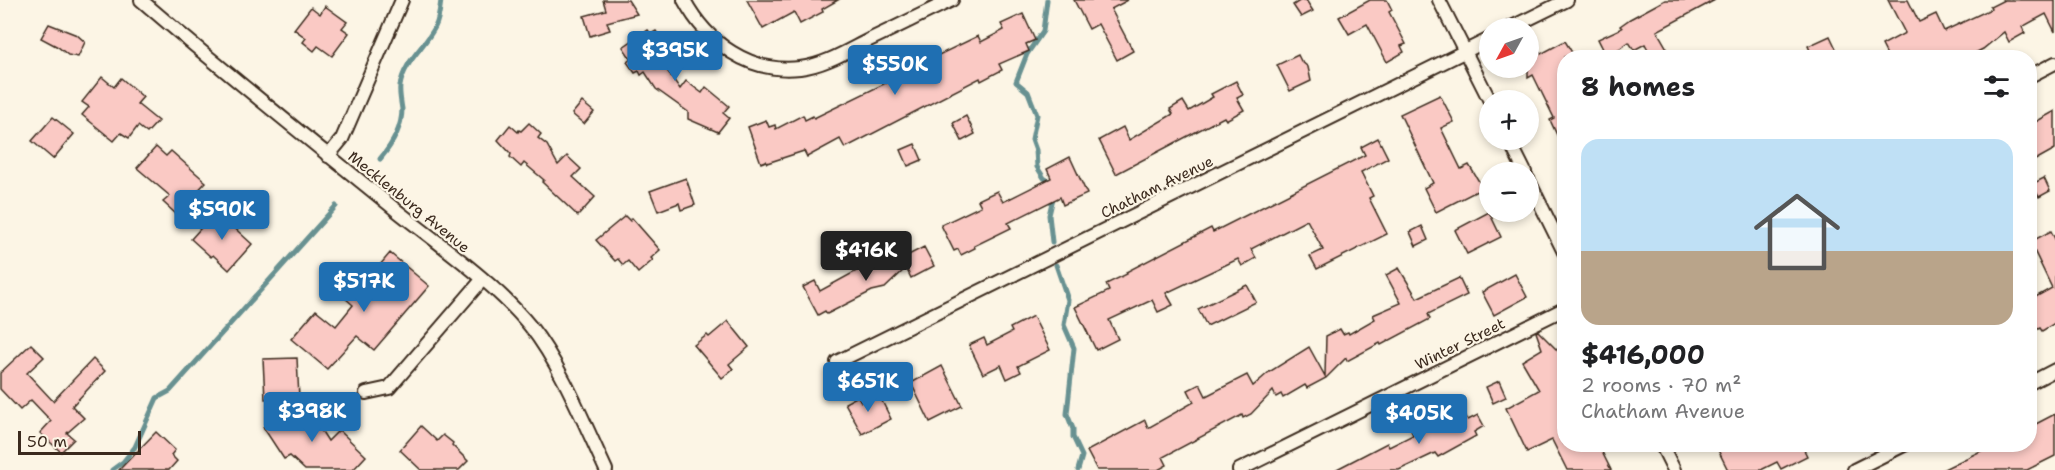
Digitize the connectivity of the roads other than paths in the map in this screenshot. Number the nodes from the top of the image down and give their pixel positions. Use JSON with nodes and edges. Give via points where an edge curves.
{"nodes":[{"id":1,"x":141,"y":0,"type":"edge"},
{"id":2,"x":402,"y":0,"type":"edge"},
{"id":3,"x":684,"y":0,"type":"edge"},
{"id":4,"x":952,"y":0,"type":"edge"},
{"id":5,"x":1439,"y":0,"type":"edge"},
{"id":6,"x":1567,"y":0,"type":"edge"},
{"id":7,"x":1530,"y":18,"type":"edge"},
{"id":8,"x":1479,"y":44,"type":"edge"},
{"id":9,"x":1465,"y":51,"type":"junction"},
{"id":10,"x":2055,"y":63,"type":"edge"},
{"id":11,"x":2037,"y":72,"type":"edge"},
{"id":12,"x":1484,"y":90,"type":"edge"},
{"id":13,"x":328,"y":156,"type":"junction"},
{"id":14,"x":1539,"y":201,"type":"edge"},
{"id":15,"x":1557,"y":238,"type":"edge"},
{"id":16,"x":482,"y":280,"type":"junction"},
{"id":17,"x":1557,"y":312,"type":"edge"},
{"id":18,"x":837,"y":362,"type":"dead end"},
{"id":19,"x":2055,"y":370,"type":"edge"},
{"id":20,"x":2037,"y":379,"type":"edge"},
{"id":21,"x":366,"y":393,"type":"dead end"},
{"id":22,"x":1665,"y":452,"type":"edge"},
{"id":23,"x":1890,"y":452,"type":"edge"},
{"id":24,"x":606,"y":470,"type":"edge"},
{"id":25,"x":1239,"y":470,"type":"edge"},
{"id":26,"x":1674,"y":470,"type":"edge"},
{"id":27,"x":1854,"y":470,"type":"edge"}],
"edges":[{"from":1,"to":13,"type":"street","name":"Mecklenburg Avenue"},
{"from":2,"to":13,"type":"street","via":[[342,139]]},
{"from":3,"to":4,"type":"street","via":[[713,40],[747,60],[786,68],[828,60]]},
{"from":5,"to":9,"type":"street"},
{"from":6,"to":7,"type":"street"},
{"from":8,"to":9,"type":"street","name":"Chatham Avenue"},
{"from":9,"to":12,"type":"street"},
{"from":9,"to":18,"type":"street","name":"Chatham Avenue"},
{"from":10,"to":11,"type":"street"},
{"from":13,"to":16,"type":"street","name":"Mecklenburg Avenue"},
{"from":14,"to":15,"type":"street"},
{"from":16,"to":21,"type":"street","via":[[389,388]]},
{"from":16,"to":24,"type":"street","name":"Mecklenburg Avenue","via":[[538,337]]},
{"from":17,"to":25,"type":"street","name":"Winter Street"},
{"from":19,"to":20,"type":"street"},
{"from":22,"to":26,"type":"street"},
{"from":23,"to":27,"type":"street"}]}
